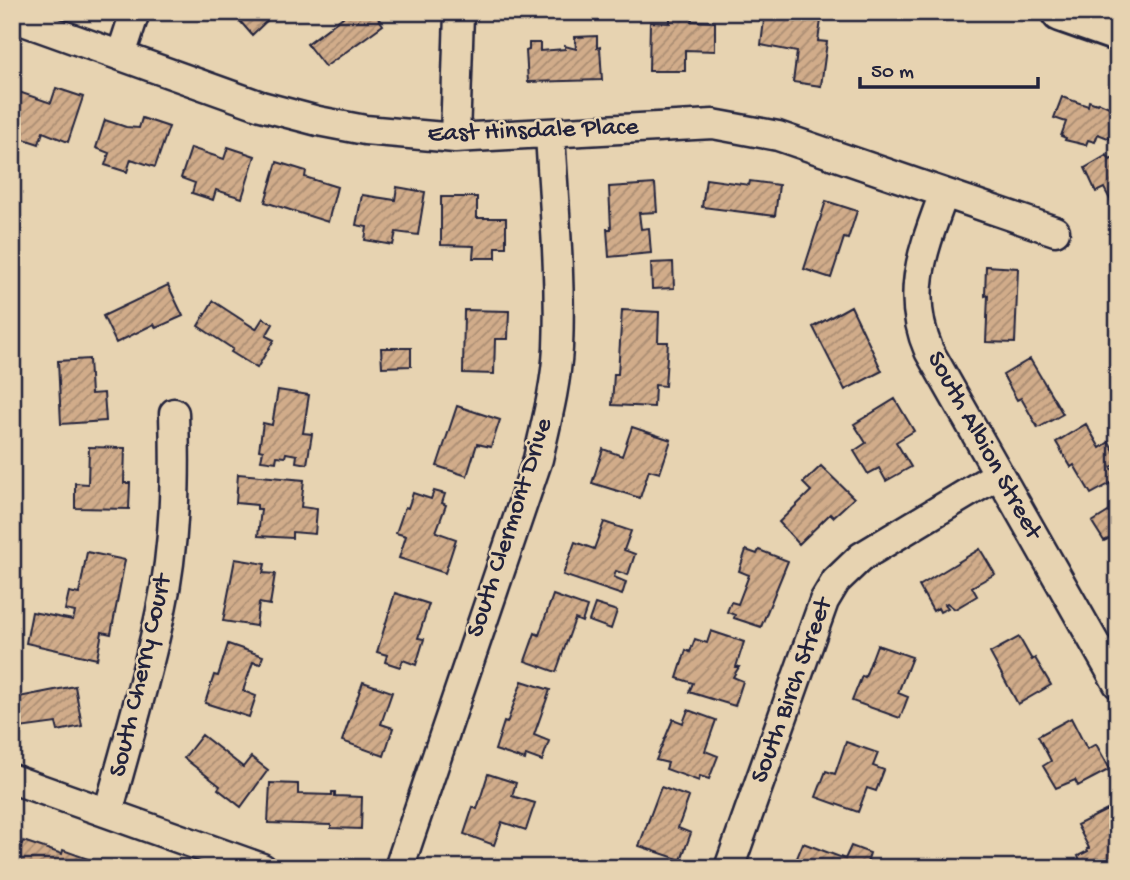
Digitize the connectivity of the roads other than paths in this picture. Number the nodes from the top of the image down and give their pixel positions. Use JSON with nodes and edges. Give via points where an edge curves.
{"nodes":[{"id":1,"x":135,"y":12,"type":"edge"},
{"id":2,"x":1061,"y":12,"type":"edge"},
{"id":3,"x":459,"y":13,"type":"edge"},
{"id":4,"x":12,"y":17,"type":"edge"},
{"id":5,"x":1118,"y":32,"type":"edge"},
{"id":6,"x":121,"y":55,"type":"junction"},
{"id":7,"x":550,"y":134,"type":"junction"},
{"id":8,"x":455,"y":138,"type":"junction"},
{"id":9,"x":944,"y":193,"type":"junction"},
{"id":10,"x":1055,"y":231,"type":"dead end"},
{"id":11,"x":174,"y":413,"type":"dead end"},
{"id":12,"x":999,"y":474,"type":"junction"},
{"id":13,"x":1118,"y":684,"type":"edge"},
{"id":14,"x":12,"y":779,"type":"edge"},
{"id":15,"x":108,"y":813,"type":"junction"},
{"id":16,"x":262,"y":868,"type":"edge"},
{"id":17,"x":398,"y":868,"type":"edge"},
{"id":18,"x":729,"y":868,"type":"edge"}],
"edges":[{"from":1,"to":6,"type":"street"},
{"from":2,"to":5,"type":"main road"},
{"from":3,"to":8,"type":"street"},
{"from":4,"to":6,"type":"street","name":"East Hinsdale Place"},
{"from":6,"to":8,"type":"street","name":"East Hinsdale Place","via":[[261,106],[318,121]]},
{"from":7,"to":8,"type":"street","name":"East Hinsdale Place"},
{"from":7,"to":9,"type":"street","name":"East Hinsdale Place","via":[[713,124],[778,136]]},
{"from":7,"to":17,"type":"street","name":"South Clermont Drive","via":[[558,281],[558,349],[551,400],[538,459]]},
{"from":9,"to":10,"type":"street","name":"East Hinsdale Place"},
{"from":9,"to":12,"type":"street","name":"South Albion Street","via":[[918,275],[921,333]]},
{"from":11,"to":15,"type":"street","name":"South Cherry Court","via":[[176,464],[162,610]]},
{"from":12,"to":13,"type":"street","name":"South Albion Street"},
{"from":12,"to":18,"type":"street","name":"South Birch Street","via":[[862,556],[836,581],[824,601]]},
{"from":14,"to":15,"type":"street"},
{"from":15,"to":16,"type":"street"}]}
